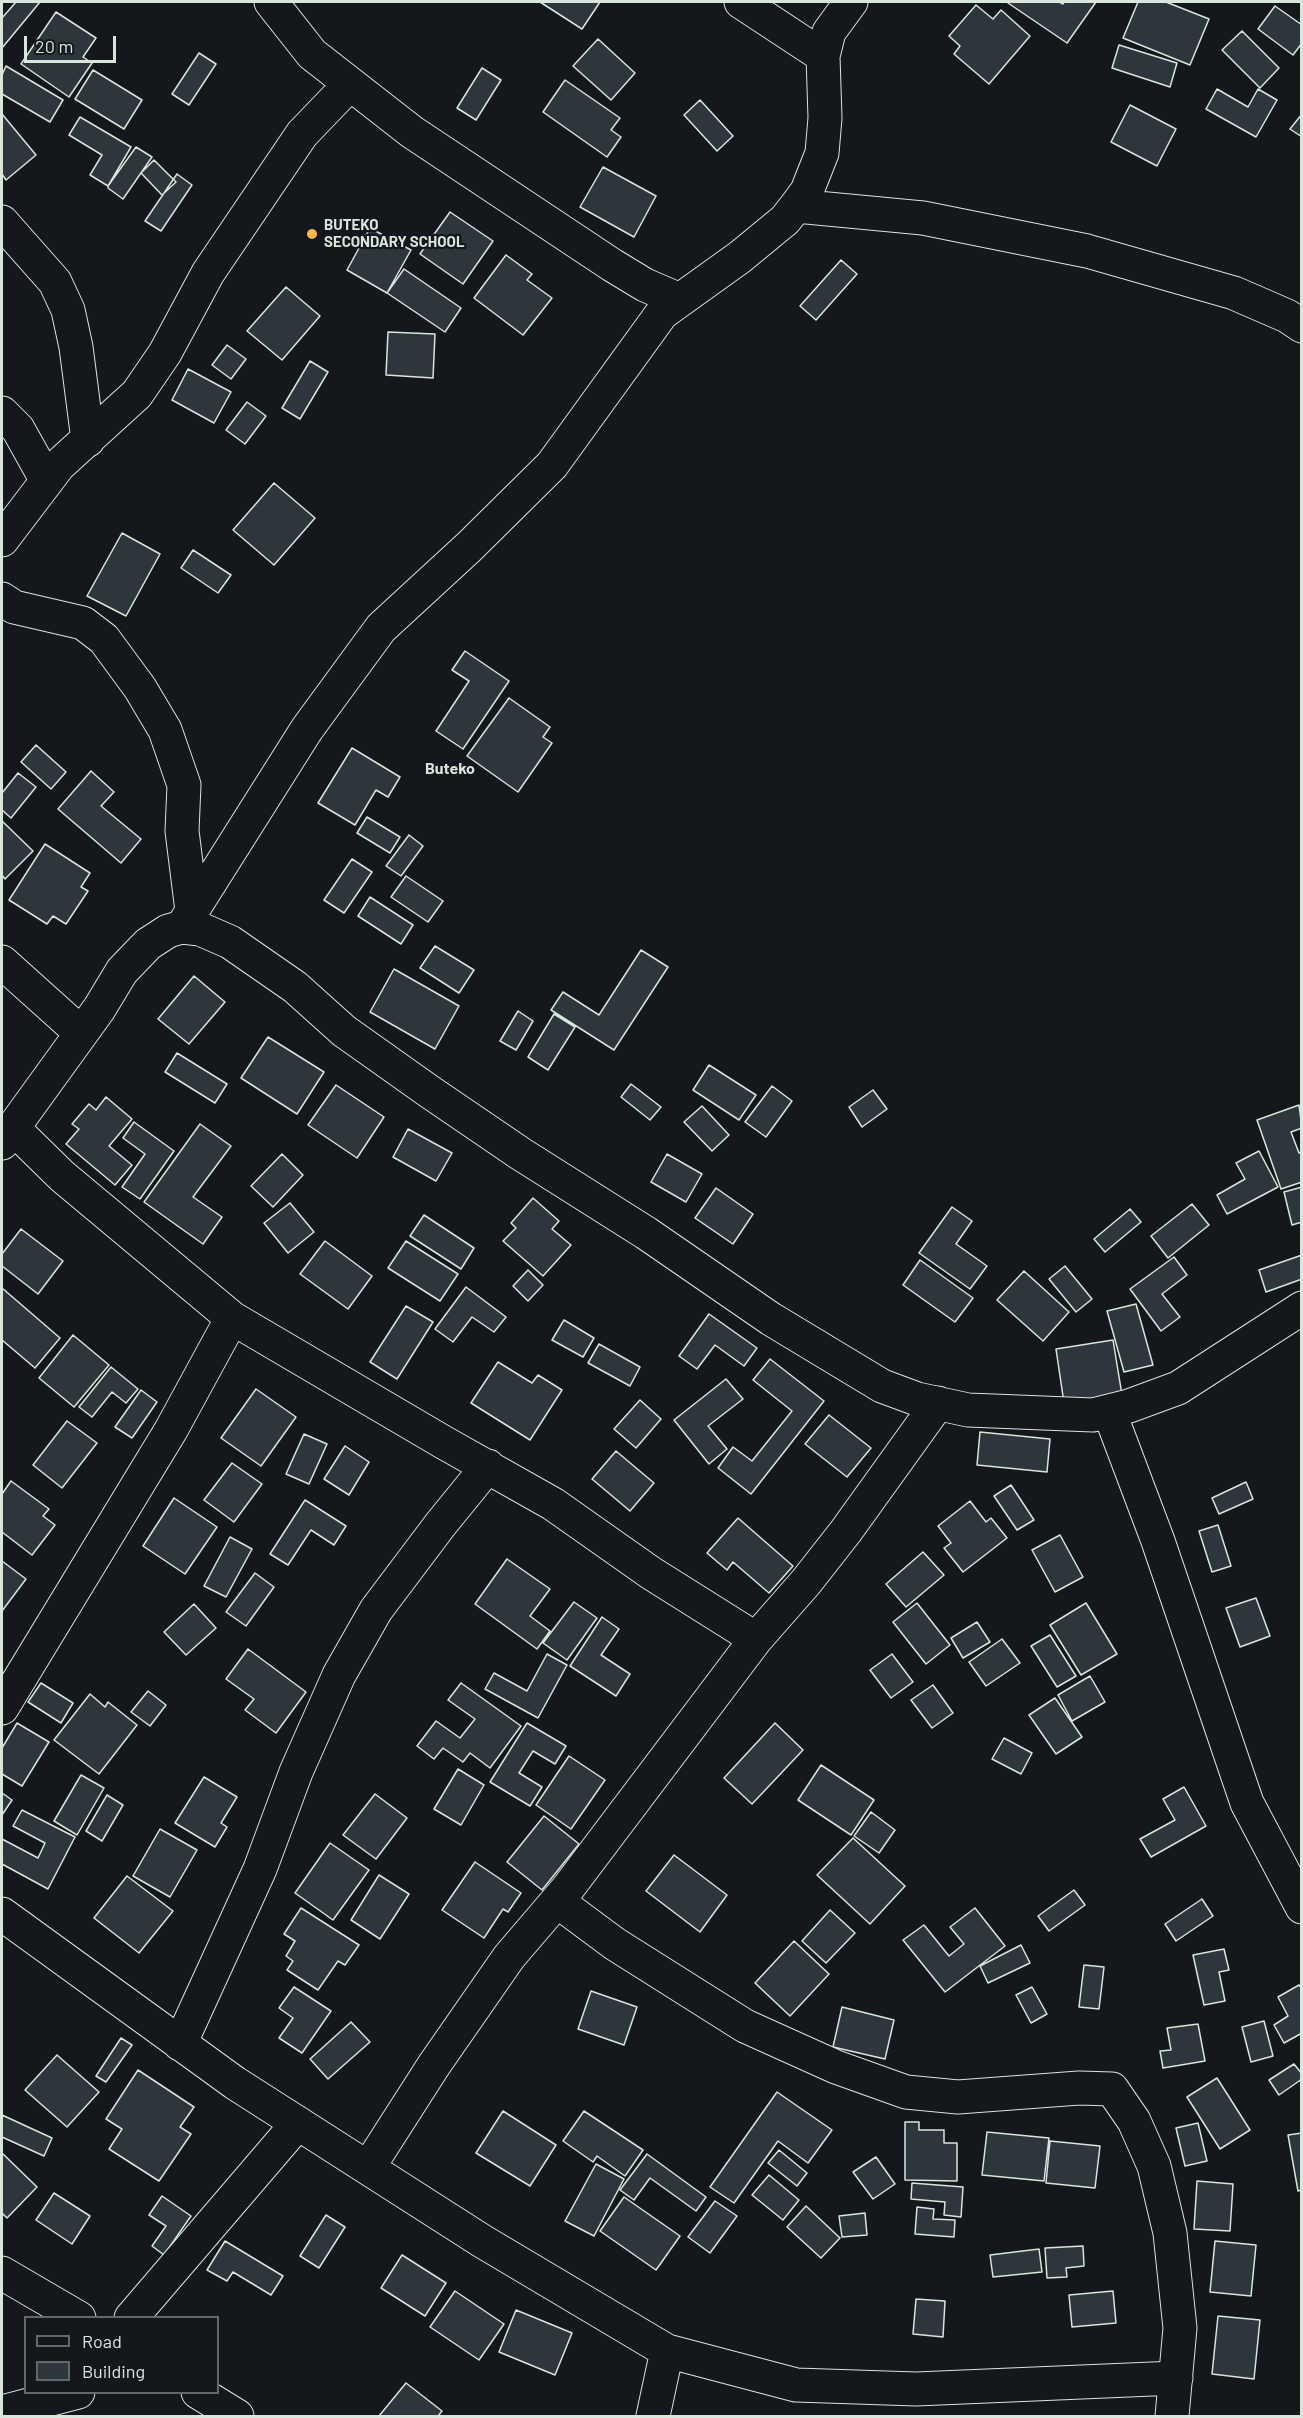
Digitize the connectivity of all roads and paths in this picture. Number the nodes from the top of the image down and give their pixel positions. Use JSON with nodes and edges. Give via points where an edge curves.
{"nodes":[{"id":1,"x":271,"y":2,"type":"edge"},
{"id":2,"x":741,"y":2,"type":"edge"},
{"id":3,"x":851,"y":2,"type":"edge"},
{"id":4,"x":823,"y":56,"type":"junction"},
{"id":5,"x":350,"y":84,"type":"junction"},
{"id":6,"x":796,"y":206,"type":"junction"},
{"id":7,"x":2,"y":222,"type":"edge"},
{"id":8,"x":680,"y":300,"type":"junction"},
{"id":9,"x":1302,"y":326,"type":"edge"},
{"id":10,"x":2,"y":413,"type":"edge"},
{"id":11,"x":88,"y":440,"type":"junction"},
{"id":12,"x":46,"y":481,"type":"junction"},
{"id":13,"x":2,"y":540,"type":"edge"},
{"id":14,"x":2,"y":599,"type":"edge"},
{"id":15,"x":187,"y":919,"type":"junction"},
{"id":16,"x":2,"y":962,"type":"edge"},
{"id":17,"x":81,"y":1033,"type":"junction"},
{"id":18,"x":7,"y":1135,"type":"edge"},
{"id":19,"x":1302,"y":1308,"type":"edge"},
{"id":20,"x":232,"y":1318,"type":"junction"},
{"id":21,"x":938,"y":1403,"type":"junction"},
{"id":22,"x":1109,"y":1411,"type":"junction"},
{"id":23,"x":488,"y":1466,"type":"junction"},
{"id":24,"x":756,"y":1638,"type":"junction"},
{"id":25,"x":2,"y":1708,"type":"edge"},
{"id":26,"x":557,"y":1901,"type":"junction"},
{"id":27,"x":1302,"y":1907,"type":"edge"},
{"id":28,"x":2,"y":1914,"type":"edge"},
{"id":29,"x":180,"y":2044,"type":"junction"},
{"id":30,"x":298,"y":2123,"type":"junction"},
{"id":31,"x":368,"y":2168,"type":"junction"},
{"id":32,"x":2,"y":2273,"type":"edge"},
{"id":33,"x":75,"y":2316,"type":"edge"},
{"id":34,"x":133,"y":2316,"type":"edge"},
{"id":35,"x":667,"y":2351,"type":"junction"},
{"id":36,"x":1176,"y":2378,"type":"junction"},
{"id":37,"x":70,"y":2394,"type":"edge"},
{"id":38,"x":201,"y":2394,"type":"edge"},
{"id":39,"x":2,"y":2412,"type":"edge"},
{"id":40,"x":237,"y":2416,"type":"edge"},
{"id":41,"x":653,"y":2416,"type":"edge"},
{"id":42,"x":1172,"y":2416,"type":"edge"}],
"edges":[{"from":1,"to":5,"type":"street","via":[[312,54]]},
{"from":2,"to":4,"type":"street"},
{"from":3,"to":4,"type":"street","via":[[830,32]]},
{"from":4,"to":6,"type":"street","via":[[822,153],[807,191]]},
{"from":5,"to":8,"type":"street","via":[[477,177],[637,280]]},
{"from":5,"to":11,"type":"street","via":[[302,134],[208,273],[165,353],[137,394]]},
{"from":6,"to":8,"type":"street","via":[[749,250]]},
{"from":6,"to":9,"type":"street","via":[[923,218],[1087,251],[1234,292]]},
{"from":7,"to":11,"type":"street","via":[[55,282],[68,310]]},
{"from":8,"to":15,"type":"street","via":[[662,313],[644,336],[552,465],[381,628],[307,729]]},
{"from":10,"to":12,"type":"street","via":[[18,429]]},
{"from":11,"to":12,"type":"street"},
{"from":12,"to":13,"type":"street"},
{"from":14,"to":15,"type":"street","via":[[14,607],[83,622],[104,639],[160,721],[184,785],[182,831]]},
{"from":15,"to":17,"type":"street","via":[[148,944],[122,971]]},
{"from":15,"to":21,"type":"street","via":[[230,942],[295,987],[344,1031],[430,1092],[771,1319],[882,1386]]},
{"from":16,"to":17,"type":"street"},
{"from":17,"to":18,"type":"street"},
{"from":18,"to":20,"type":"street"},
{"from":19,"to":22,"type":"street","via":[[1178,1388]]},
{"from":20,"to":23,"type":"street"},
{"from":20,"to":25,"type":"street","via":[[171,1430]]},
{"from":21,"to":22,"type":"street","via":[[968,1410],[1050,1415]]},
{"from":21,"to":24,"type":"street","via":[[840,1539]]},
{"from":22,"to":27,"type":"street","via":[[1158,1541],[1247,1803]]},
{"from":23,"to":24,"type":"street","via":[[553,1504],[651,1573]]},
{"from":23,"to":29,"type":"street","via":[[376,1610],[339,1675],[296,1772],[260,1869]]},
{"from":24,"to":26,"type":"street"},
{"from":26,"to":31,"type":"street","via":[[509,1957]]},
{"from":26,"to":36,"type":"street","via":[[615,1944],[745,2026],[836,2067],[906,2092],[958,2097],[1112,2089],[1134,2121],[1154,2166],[1170,2232],[1180,2328]]},
{"from":28,"to":29,"type":"street"},
{"from":29,"to":30,"type":"street"},
{"from":30,"to":31,"type":"street"},
{"from":30,"to":34,"type":"street"},
{"from":31,"to":35,"type":"street"},
{"from":32,"to":33,"type":"street"},
{"from":35,"to":36,"type":"street","via":[[796,2385],[916,2389]]},
{"from":35,"to":41,"type":"street"},
{"from":36,"to":42,"type":"street"},
{"from":37,"to":39,"type":"street"},
{"from":38,"to":40,"type":"street"}]}
